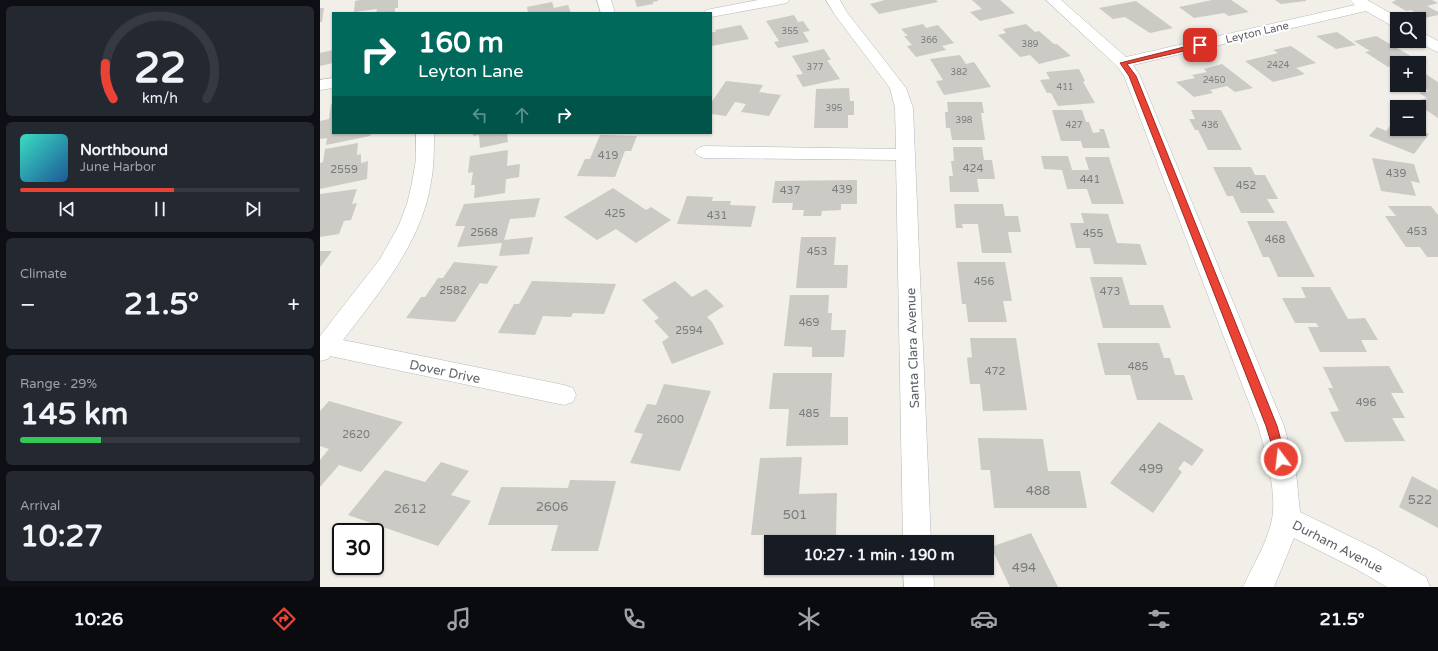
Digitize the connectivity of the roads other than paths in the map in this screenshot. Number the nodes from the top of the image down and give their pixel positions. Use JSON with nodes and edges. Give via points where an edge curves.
{"nodes":[{"id":1,"x":604,"y":0,"type":"edge"},
{"id":2,"x":782,"y":0,"type":"edge"},
{"id":3,"x":834,"y":0,"type":"edge"},
{"id":4,"x":1053,"y":0,"type":"edge"},
{"id":5,"x":1362,"y":3,"type":"edge"},
{"id":6,"x":608,"y":12,"type":"edge"},
{"id":7,"x":712,"y":13,"type":"edge"},
{"id":8,"x":1390,"y":19,"type":"edge"},
{"id":9,"x":1426,"y":40,"type":"edge"},
{"id":10,"x":1438,"y":47,"type":"edge"},
{"id":11,"x":1123,"y":63,"type":"junction"},
{"id":12,"x":332,"y":83,"type":"edge"},
{"id":13,"x":320,"y":85,"type":"edge"},
{"id":14,"x":426,"y":134,"type":"edge"},
{"id":15,"x":704,"y":152,"type":"dead end"},
{"id":16,"x":906,"y":155,"type":"junction"},
{"id":17,"x":323,"y":349,"type":"edge"},
{"id":18,"x":564,"y":396,"type":"dead end"},
{"id":19,"x":1286,"y":519,"type":"junction"},
{"id":20,"x":917,"y":535,"type":"edge"},
{"id":21,"x":918,"y":575,"type":"edge"},
{"id":22,"x":919,"y":587,"type":"edge"},
{"id":23,"x":1258,"y":587,"type":"edge"},
{"id":24,"x":1416,"y":587,"type":"edge"}],
"edges":[{"from":1,"to":6,"type":"street"},
{"from":2,"to":7,"type":"street"},
{"from":3,"to":16,"type":"street","name":"Santa Clara Avenue","via":[[840,12],[898,88],[904,108]]},
{"from":4,"to":11,"type":"street","name":"Durham Avenue"},
{"from":5,"to":8,"type":"street"},
{"from":5,"to":11,"type":"street","name":"Leyton Lane"},
{"from":9,"to":10,"type":"street"},
{"from":11,"to":19,"type":"street","name":"Durham Avenue","via":[[1132,76],[1271,426],[1284,470]]},
{"from":12,"to":13,"type":"street"},
{"from":14,"to":17,"type":"street","name":"Dover Drive","via":[[423,184],[417,206],[402,239],[381,274]]},
{"from":15,"to":16,"type":"street"},
{"from":16,"to":20,"type":"street","name":"Santa Clara Avenue"},
{"from":17,"to":18,"type":"street","name":"Dover Drive"},
{"from":19,"to":23,"type":"street","via":[[1279,546]]},
{"from":19,"to":24,"type":"street","name":"Durham Avenue"},
{"from":21,"to":22,"type":"street"}]}
